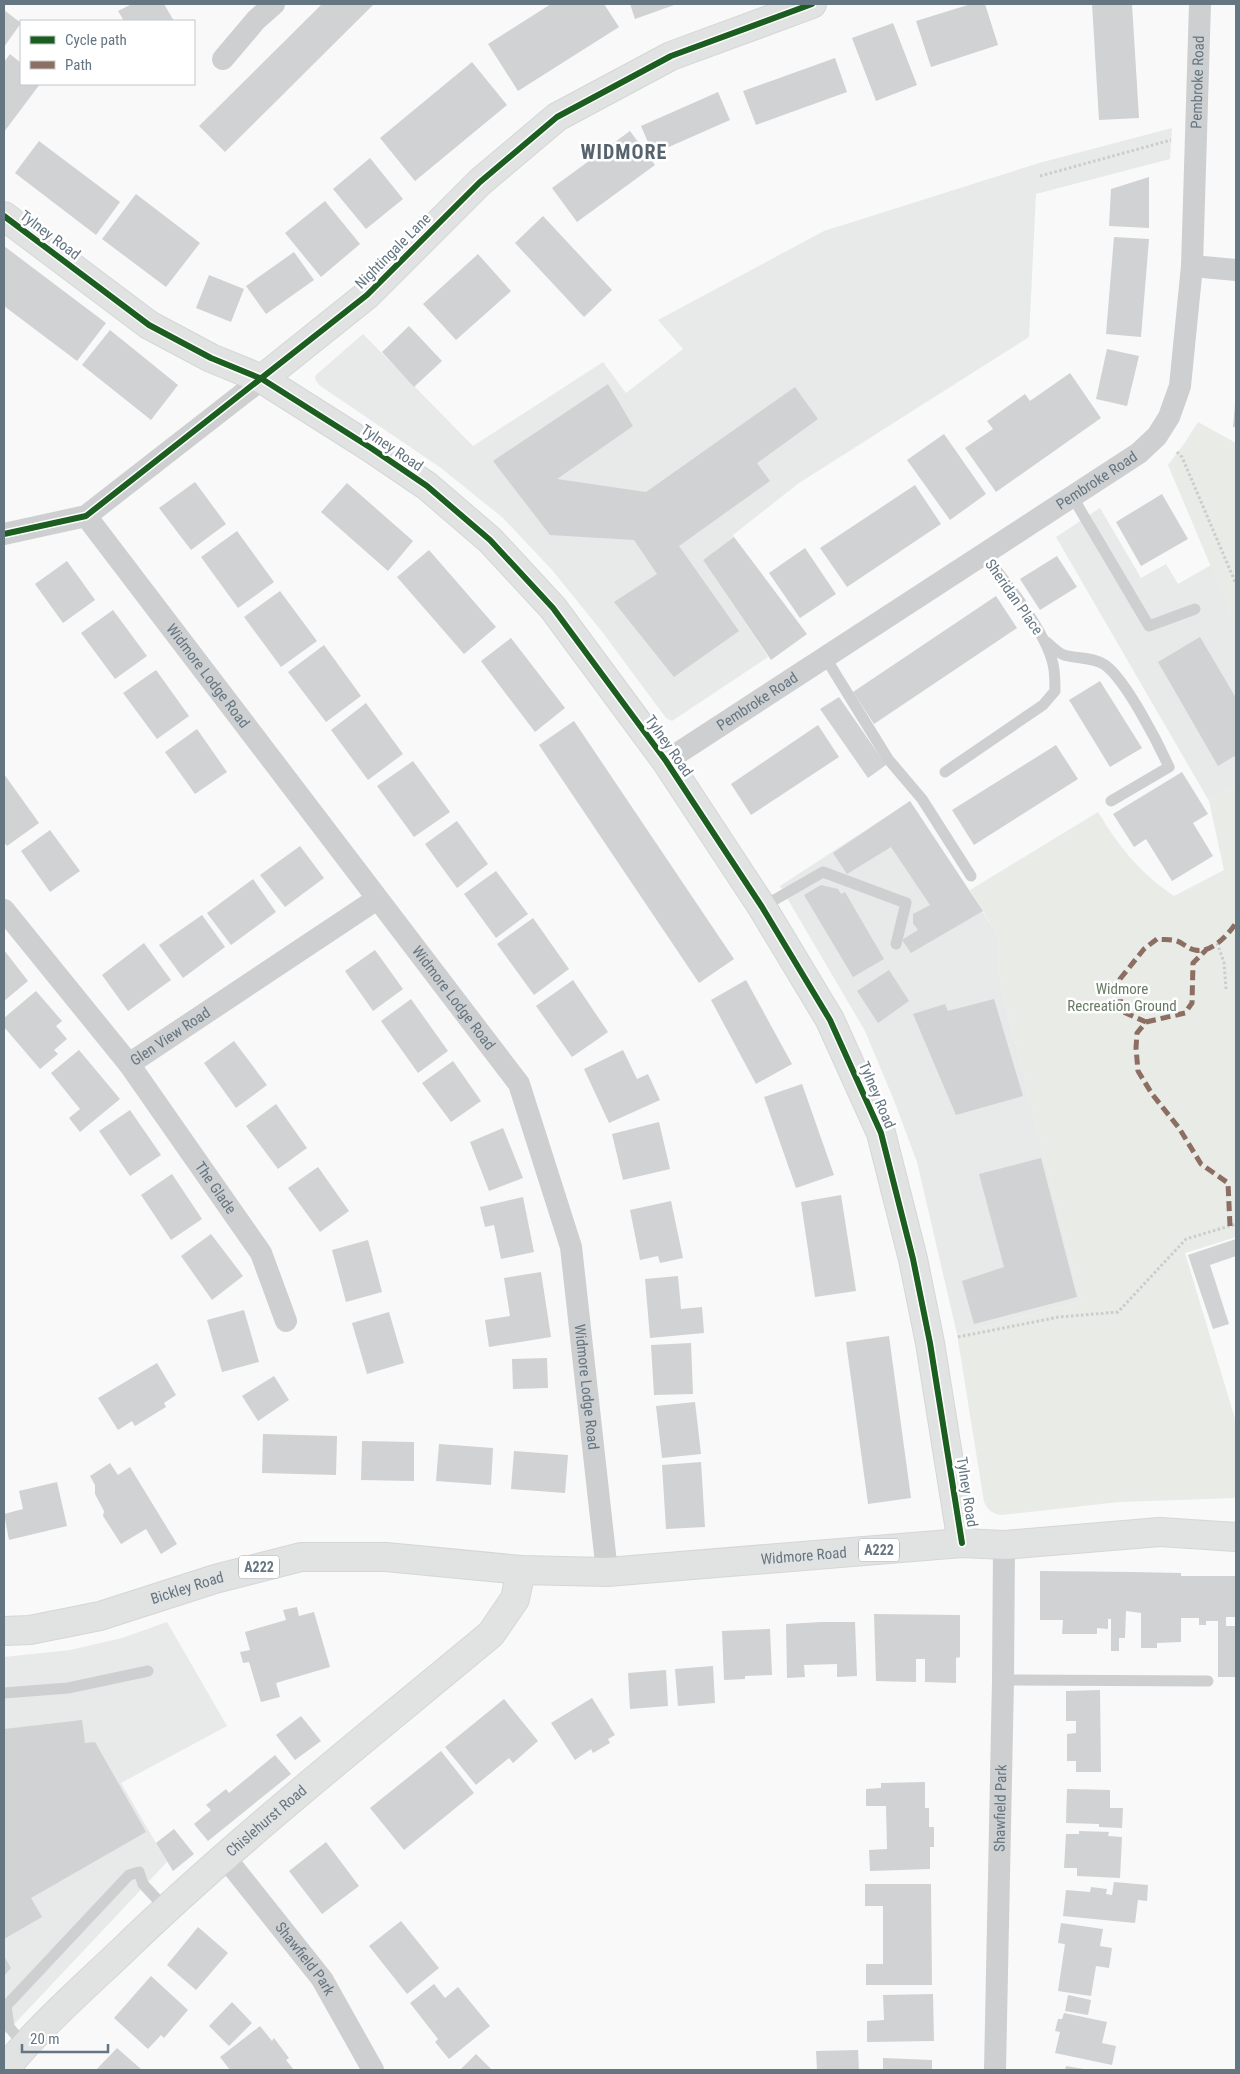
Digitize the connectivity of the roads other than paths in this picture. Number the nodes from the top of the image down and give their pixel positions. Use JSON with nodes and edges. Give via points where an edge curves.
{"nodes":[{"id":1,"x":274,"y":4,"type":"edge"},
{"id":2,"x":812,"y":4,"type":"edge"},
{"id":3,"x":1200,"y":4,"type":"edge"},
{"id":4,"x":253,"y":12,"type":"edge"},
{"id":5,"x":224,"y":59,"type":"dead end"},
{"id":6,"x":4,"y":216,"type":"edge"},
{"id":7,"x":1192,"y":266,"type":"junction"},
{"id":8,"x":1236,"y":270,"type":"edge"},
{"id":9,"x":262,"y":379,"type":"junction"},
{"id":10,"x":1072,"y":496,"type":"junction"},
{"id":11,"x":86,"y":516,"type":"junction"},
{"id":12,"x":4,"y":534,"type":"edge"},
{"id":13,"x":983,"y":553,"type":"junction"},
{"id":14,"x":1195,"y":609,"type":"dead end"},
{"id":15,"x":1044,"y":640,"type":"junction"},
{"id":16,"x":825,"y":657,"type":"junction"},
{"id":17,"x":666,"y":761,"type":"junction"},
{"id":18,"x":945,"y":772,"type":"dead end"},
{"id":19,"x":1111,"y":801,"type":"dead end"},
{"id":20,"x":971,"y":876,"type":"dead end"},
{"id":21,"x":377,"y":899,"type":"junction"},
{"id":22,"x":762,"y":907,"type":"junction"},
{"id":23,"x":4,"y":910,"type":"edge"},
{"id":24,"x":896,"y":944,"type":"dead end"},
{"id":25,"x":128,"y":1064,"type":"junction"},
{"id":26,"x":286,"y":1320,"type":"dead end"},
{"id":27,"x":1236,"y":1537,"type":"edge"},
{"id":28,"x":962,"y":1543,"type":"junction"},
{"id":29,"x":1004,"y":1545,"type":"junction"},
{"id":30,"x":521,"y":1570,"type":"junction"},
{"id":31,"x":607,"y":1572,"type":"junction"},
{"id":32,"x":4,"y":1631,"type":"edge"},
{"id":33,"x":148,"y":1671,"type":"dead end"},
{"id":34,"x":1003,"y":1680,"type":"junction"},
{"id":35,"x":1208,"y":1681,"type":"dead end"},
{"id":36,"x":4,"y":1694,"type":"edge"},
{"id":37,"x":224,"y":1856,"type":"junction"},
{"id":38,"x":166,"y":1909,"type":"junction"},
{"id":39,"x":5,"y":2005,"type":"edge"},
{"id":40,"x":24,"y":2045,"type":"junction"},
{"id":41,"x":4,"y":2070,"type":"edge"},
{"id":42,"x":373,"y":2070,"type":"edge"},
{"id":43,"x":995,"y":2070,"type":"edge"}],
"edges":[{"from":1,"to":4,"type":"street"},
{"from":2,"to":9,"type":"street","name":"Nightingale Lane","via":[[671,56],[557,117],[480,182],[367,295]]},
{"from":3,"to":7,"type":"street","name":"Pembroke Road"},
{"from":4,"to":5,"type":"street"},
{"from":6,"to":9,"type":"street","name":"Tylney Road","via":[[149,325],[211,358]]},
{"from":7,"to":8,"type":"street"},
{"from":7,"to":10,"type":"street","name":"Pembroke Road","via":[[1180,386],[1169,417],[1157,436],[1139,454]]},
{"from":9,"to":11,"type":"street","name":"Nightingale Lane"},
{"from":9,"to":17,"type":"street","name":"Tylney Road","via":[[427,486],[490,540],[553,608]]},
{"from":10,"to":13,"type":"street","name":"Pembroke Road"},
{"from":10,"to":14,"type":"lane","via":[[1149,626]]},
{"from":11,"to":12,"type":"street","name":"Nightingale Lane"},
{"from":11,"to":21,"type":"street","name":"Widmore Lodge Road"},
{"from":13,"to":15,"type":"lane","name":"Sheridan Place","via":[[1012,590]]},
{"from":13,"to":16,"type":"street","name":"Pembroke Road"},
{"from":15,"to":18,"type":"lane","via":[[1053,664],[1055,691],[1043,705]]},
{"from":15,"to":19,"type":"lane","via":[[1063,655],[1105,665],[1121,681],[1169,767]]},
{"from":16,"to":17,"type":"street","name":"Pembroke Road"},
{"from":16,"to":20,"type":"lane","via":[[888,759],[922,799]]},
{"from":17,"to":22,"type":"street","name":"Tylney Road"},
{"from":21,"to":25,"type":"street","name":"Glen View Road"},
{"from":21,"to":31,"type":"street","name":"Widmore Lodge Road","via":[[519,1084],[571,1247]]},
{"from":22,"to":24,"type":"lane","via":[[823,872],[906,903]]},
{"from":22,"to":28,"type":"street","name":"Tylney Road","via":[[830,1020],[881,1133],[913,1259],[930,1343]]},
{"from":23,"to":25,"type":"street","name":"Glen View Road"},
{"from":25,"to":26,"type":"street","name":"The Glade","via":[[261,1253]]},
{"from":27,"to":29,"type":"street","name":"Widmore Road","number":"A222","via":[[1160,1532]]},
{"from":28,"to":29,"type":"street","name":"Widmore Road","number":"A222"},
{"from":28,"to":31,"type":"street","name":"Widmore Road","number":"A222"},
{"from":29,"to":34,"type":"street","name":"Shawfield Park"},
{"from":30,"to":31,"type":"street","name":"Widmore Road","number":"A222"},
{"from":30,"to":32,"type":"street","name":"Bickley Road","number":"A222","via":[[386,1556],[301,1557],[214,1579],[100,1616],[30,1630]]},
{"from":30,"to":37,"type":"street","name":"Chislehurst Road","via":[[515,1599],[492,1634]]},
{"from":33,"to":36,"type":"lane","via":[[68,1688]]},
{"from":34,"to":35,"type":"lane"},
{"from":34,"to":43,"type":"street","name":"Shawfield Park"},
{"from":37,"to":38,"type":"street","name":"Chislehurst Road"},
{"from":37,"to":42,"type":"street","name":"Shawfield Park","via":[[322,1979]]},
{"from":38,"to":39,"type":"lane","via":[[143,1884],[139,1872],[133,1872]]},
{"from":38,"to":40,"type":"street","name":"Chislehurst Road"},
{"from":39,"to":40,"type":"lane","via":[[9,2027]]},
{"from":40,"to":41,"type":"street","name":"Chislehurst Road"}]}
